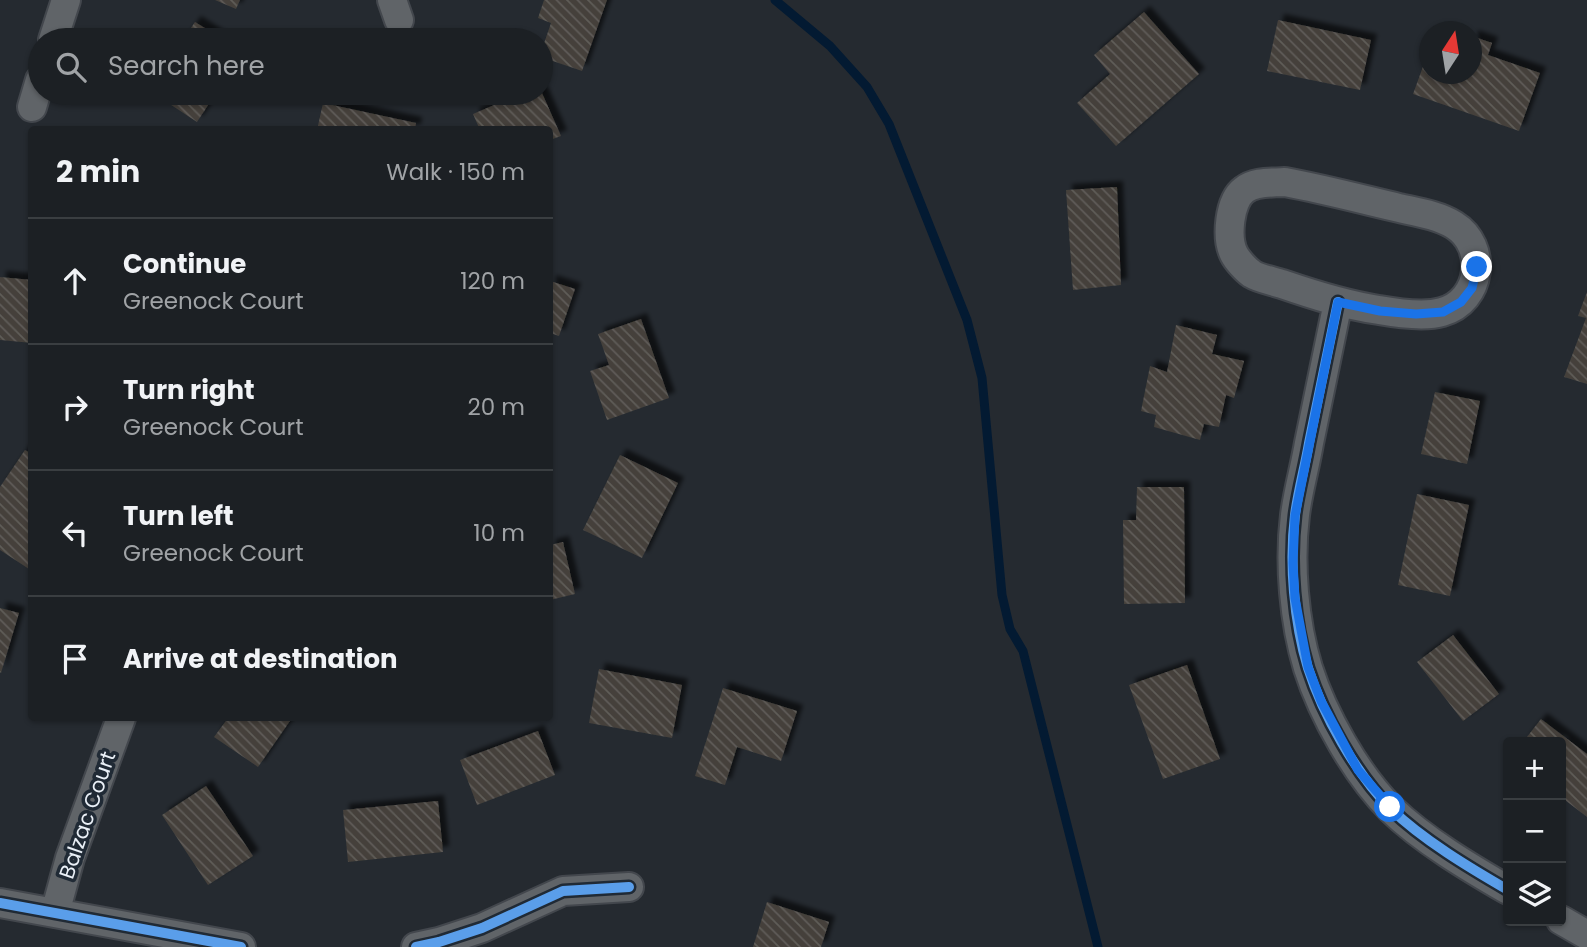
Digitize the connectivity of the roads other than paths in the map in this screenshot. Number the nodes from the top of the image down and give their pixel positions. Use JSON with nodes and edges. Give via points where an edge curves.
{"nodes":[{"id":1,"x":65,"y":0,"type":"edge"},
{"id":2,"x":57,"y":28,"type":"edge"},
{"id":3,"x":1338,"y":302,"type":"junction"},
{"id":4,"x":120,"y":721,"type":"edge"},
{"id":5,"x":629,"y":887,"type":"dead end"},
{"id":6,"x":1503,"y":887,"type":"edge"},
{"id":7,"x":0,"y":903,"type":"edge"},
{"id":8,"x":55,"y":913,"type":"junction"},
{"id":9,"x":1566,"y":923,"type":"edge"},
{"id":10,"x":1587,"y":935,"type":"edge"},
{"id":11,"x":241,"y":947,"type":"edge"},
{"id":12,"x":416,"y":947,"type":"edge"}],
"edges":[{"from":1,"to":2,"type":"street"},
{"from":3,"to":3,"type":"street","via":[[1251,273],[1234,254],[1231,216],[1235,199],[1245,189],[1285,182],[1435,217],[1454,225],[1473,246],[1477,267],[1472,288],[1461,302],[1443,312],[1392,312]]},
{"from":3,"to":6,"type":"street","via":[[1295,516],[1295,598],[1308,667],[1358,770],[1390,807],[1418,833]]},
{"from":4,"to":8,"type":"street","name":"Balzac Court"},
{"from":5,"to":12,"type":"street","via":[[563,891],[482,928]]},
{"from":7,"to":8,"type":"street"},
{"from":8,"to":11,"type":"street"},
{"from":9,"to":10,"type":"street"}]}
